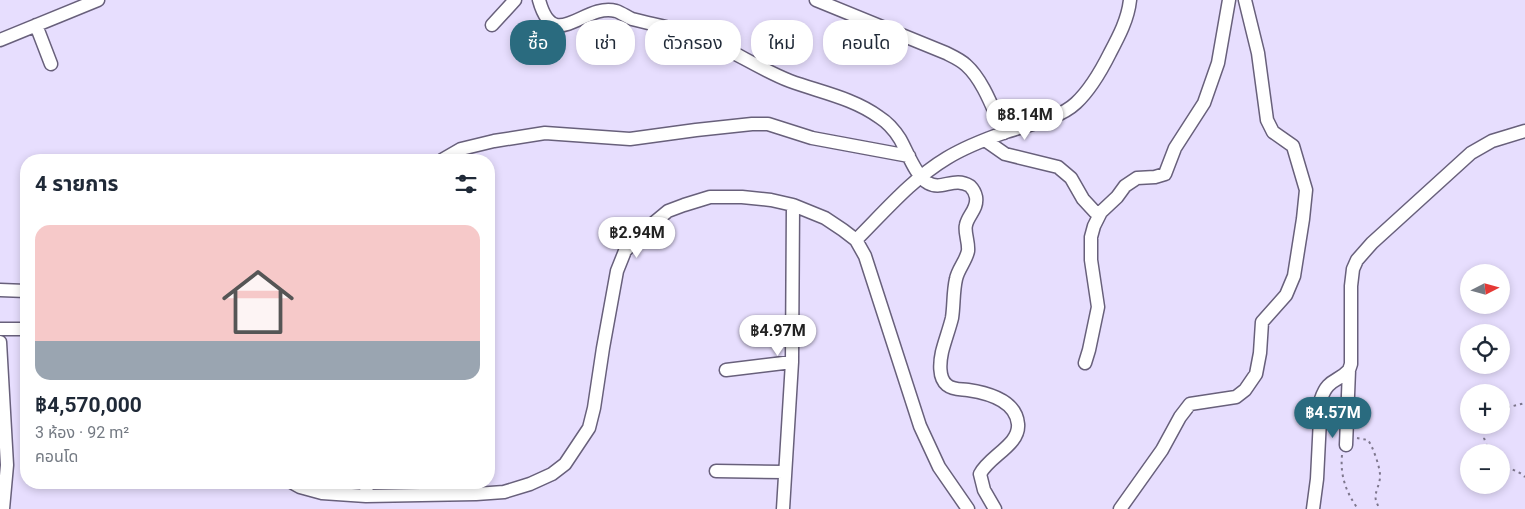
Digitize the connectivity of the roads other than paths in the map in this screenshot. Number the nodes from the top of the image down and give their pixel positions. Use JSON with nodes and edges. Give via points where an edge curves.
{"nodes":[{"id":1,"x":98,"y":0,"type":"edge"},
{"id":2,"x":515,"y":0,"type":"edge"},
{"id":3,"x":539,"y":0,"type":"edge"},
{"id":4,"x":816,"y":0,"type":"edge"},
{"id":5,"x":1130,"y":0,"type":"edge"},
{"id":6,"x":1229,"y":0,"type":"edge"},
{"id":7,"x":1245,"y":0,"type":"edge"},
{"id":8,"x":36,"y":25,"type":"junction"},
{"id":9,"x":492,"y":25,"type":"dead end"},
{"id":10,"x":0,"y":40,"type":"edge"},
{"id":11,"x":51,"y":64,"type":"dead end"},
{"id":12,"x":1525,"y":131,"type":"edge"},
{"id":13,"x":1004,"y":133,"type":"junction"},
{"id":14,"x":985,"y":140,"type":"junction"},
{"id":15,"x":452,"y":154,"type":"edge"},
{"id":16,"x":909,"y":156,"type":"junction"},
{"id":17,"x":920,"y":176,"type":"junction"},
{"id":18,"x":793,"y":205,"type":"junction"},
{"id":19,"x":1100,"y":212,"type":"junction"},
{"id":20,"x":856,"y":240,"type":"junction"},
{"id":21,"x":0,"y":290,"type":"edge"},
{"id":22,"x":20,"y":291,"type":"edge"},
{"id":23,"x":0,"y":329,"type":"edge"},
{"id":24,"x":20,"y":329,"type":"edge"},
{"id":25,"x":0,"y":342,"type":"edge"},
{"id":26,"x":792,"y":362,"type":"junction"},
{"id":27,"x":1085,"y":363,"type":"dead end"},
{"id":28,"x":726,"y":370,"type":"dead end"},
{"id":29,"x":1349,"y":370,"type":"junction"},
{"id":30,"x":1346,"y":445,"type":"road end"},
{"id":31,"x":716,"y":471,"type":"dead end"},
{"id":32,"x":784,"y":472,"type":"junction"},
{"id":33,"x":309,"y":489,"type":"edge"},
{"id":34,"x":366,"y":489,"type":"edge"},
{"id":35,"x":366,"y":496,"type":"junction"},
{"id":36,"x":3,"y":509,"type":"edge"},
{"id":37,"x":783,"y":509,"type":"edge"},
{"id":38,"x":968,"y":509,"type":"edge"},
{"id":39,"x":995,"y":509,"type":"edge"},
{"id":40,"x":1120,"y":509,"type":"edge"},
{"id":41,"x":1312,"y":509,"type":"edge"}],
"edges":[{"from":1,"to":8,"type":"street"},
{"from":2,"to":9,"type":"street"},
{"from":3,"to":16,"type":"street","via":[[542,12],[556,26],[566,26],[592,12],[606,10],[700,37],[789,80],[864,107],[882,119],[899,137]]},
{"from":4,"to":13,"type":"street","via":[[966,64],[985,92]]},
{"from":5,"to":13,"type":"street","via":[[1127,19],[1102,70],[1075,105],[1050,119]]},
{"from":6,"to":19,"type":"street","via":[[1218,63],[1204,103],[1175,148],[1165,174],[1137,178]]},
{"from":7,"to":40,"type":"street","via":[[1258,53],[1267,120],[1273,132],[1293,146],[1306,190],[1294,276],[1286,295],[1262,322],[1256,374],[1245,390],[1236,397],[1190,404]]},
{"from":8,"to":10,"type":"street"},
{"from":8,"to":11,"type":"street"},
{"from":12,"to":29,"type":"street","via":[[1492,141],[1471,153],[1356,260],[1351,286]]},
{"from":13,"to":14,"type":"street"},
{"from":14,"to":17,"type":"street","via":[[947,158]]},
{"from":14,"to":19,"type":"street","via":[[1005,154],[1058,167],[1071,178],[1088,206]]},
{"from":15,"to":16,"type":"street","via":[[494,141],[545,134],[630,139],[768,124],[812,138]]},
{"from":16,"to":17,"type":"street"},
{"from":17,"to":20,"type":"street"},
{"from":17,"to":39,"type":"street","via":[[930,184],[961,182],[973,189],[976,197],[976,206],[966,225],[968,248],[956,277],[952,319],[940,365],[947,385],[984,392],[1002,400],[1018,417],[1019,430],[1014,440],[984,466],[980,474],[984,490]]},
{"from":18,"to":20,"type":"street","via":[[825,218]]},
{"from":18,"to":26,"type":"street"},
{"from":18,"to":35,"type":"street","via":[[742,197],[710,197],[668,211],[639,235],[625,251],[617,271],[589,428],[566,464],[552,474],[504,492]]},
{"from":19,"to":27,"type":"street","via":[[1091,237],[1098,307]]},
{"from":20,"to":38,"type":"street","via":[[865,256],[920,426],[939,468]]},
{"from":21,"to":22,"type":"street"},
{"from":23,"to":24,"type":"street"},
{"from":25,"to":36,"type":"street","via":[[7,465]]},
{"from":26,"to":28,"type":"street"},
{"from":26,"to":32,"type":"street"},
{"from":29,"to":30,"type":"street"},
{"from":29,"to":41,"type":"street","via":[[1324,389],[1321,399],[1317,479]]},
{"from":31,"to":32,"type":"street"},
{"from":32,"to":37,"type":"street"},
{"from":33,"to":35,"type":"street"},
{"from":34,"to":35,"type":"street"}]}
